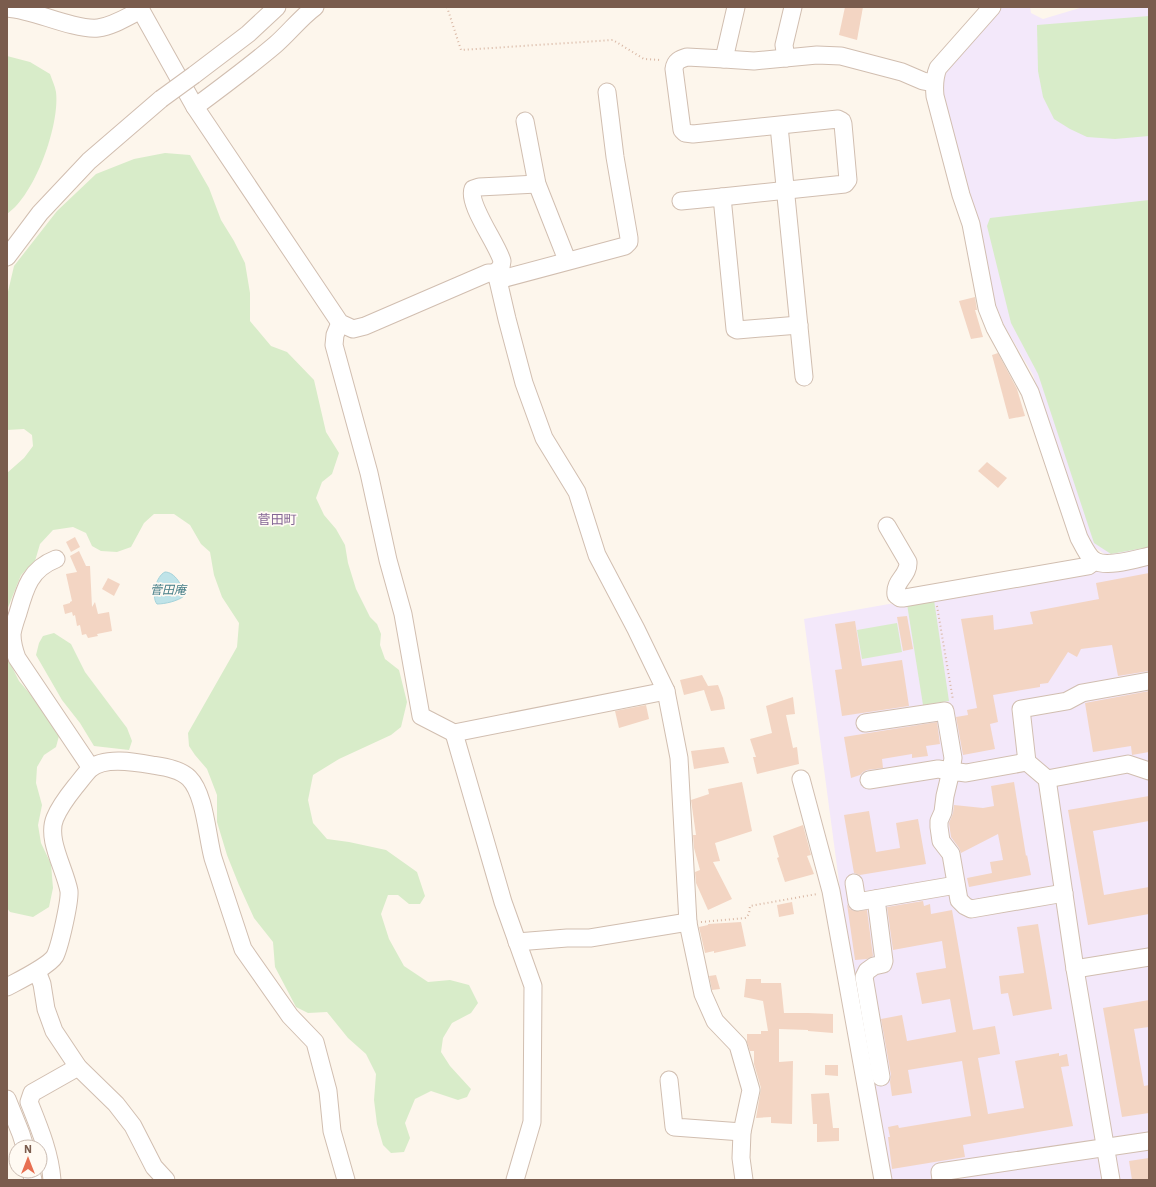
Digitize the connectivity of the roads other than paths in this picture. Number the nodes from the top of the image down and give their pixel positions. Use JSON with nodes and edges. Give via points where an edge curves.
{"nodes":[{"id":1,"x":277,"y":7,"type":"edge"},
{"id":2,"x":315,"y":7,"type":"edge"},
{"id":3,"x":736,"y":7,"type":"edge"},
{"id":4,"x":793,"y":7,"type":"edge"},
{"id":5,"x":992,"y":7,"type":"edge"},
{"id":6,"x":7,"y":8,"type":"edge"},
{"id":7,"x":140,"y":9,"type":"edge"},
{"id":8,"x":786,"y":58,"type":"junction"},
{"id":9,"x":724,"y":59,"type":"junction"},
{"id":10,"x":934,"y":84,"type":"junction"},
{"id":11,"x":607,"y":92,"type":"dead end"},
{"id":12,"x":195,"y":107,"type":"junction"},
{"id":13,"x":525,"y":121,"type":"dead end"},
{"id":14,"x":779,"y":126,"type":"junction"},
{"id":15,"x":537,"y":184,"type":"junction"},
{"id":16,"x":786,"y":191,"type":"junction"},
{"id":17,"x":722,"y":197,"type":"junction"},
{"id":18,"x":681,"y":202,"type":"dead end"},
{"id":19,"x":7,"y":257,"type":"edge"},
{"id":20,"x":567,"y":260,"type":"junction"},
{"id":21,"x":497,"y":276,"type":"junction"},
{"id":22,"x":340,"y":323,"type":"junction"},
{"id":23,"x":799,"y":325,"type":"junction"},
{"id":24,"x":804,"y":377,"type":"dead end"},
{"id":25,"x":887,"y":526,"type":"dead end"},
{"id":26,"x":1149,"y":556,"type":"edge"},
{"id":27,"x":56,"y":559,"type":"dead end"},
{"id":28,"x":1095,"y":561,"type":"junction"},
{"id":29,"x":1149,"y":681,"type":"edge"},
{"id":30,"x":666,"y":691,"type":"junction"},
{"id":31,"x":865,"y":723,"type":"dead end"},
{"id":32,"x":454,"y":733,"type":"junction"},
{"id":33,"x":1027,"y":762,"type":"junction"},
{"id":34,"x":91,"y":768,"type":"junction"},
{"id":35,"x":951,"y":771,"type":"junction"},
{"id":36,"x":1149,"y":771,"type":"edge"},
{"id":37,"x":801,"y":779,"type":"dead end"},
{"id":38,"x":1047,"y":779,"type":"junction"},
{"id":39,"x":869,"y":780,"type":"dead end"},
{"id":40,"x":854,"y":883,"type":"dead end"},
{"id":41,"x":956,"y":886,"type":"junction"},
{"id":42,"x":1064,"y":893,"type":"junction"},
{"id":43,"x":876,"y":899,"type":"junction"},
{"id":44,"x":688,"y":922,"type":"junction"},
{"id":45,"x":518,"y":942,"type":"junction"},
{"id":46,"x":1149,"y":957,"type":"edge"},
{"id":47,"x":1075,"y":969,"type":"junction"},
{"id":48,"x":37,"y":971,"type":"junction"},
{"id":49,"x":7,"y":987,"type":"edge"},
{"id":50,"x":78,"y":1067,"type":"junction"},
{"id":51,"x":882,"y":1077,"type":"dead end"},
{"id":52,"x":669,"y":1080,"type":"dead end"},
{"id":53,"x":7,"y":1099,"type":"edge"},
{"id":54,"x":742,"y":1132,"type":"junction"},
{"id":55,"x":22,"y":1139,"type":"edge"},
{"id":56,"x":1149,"y":1141,"type":"edge"},
{"id":57,"x":1105,"y":1148,"type":"junction"},
{"id":58,"x":52,"y":1180,"type":"edge"},
{"id":59,"x":166,"y":1180,"type":"edge"},
{"id":60,"x":346,"y":1180,"type":"edge"},
{"id":61,"x":516,"y":1180,"type":"edge"},
{"id":62,"x":744,"y":1180,"type":"edge"},
{"id":63,"x":883,"y":1180,"type":"edge"},
{"id":64,"x":941,"y":1180,"type":"edge"},
{"id":65,"x":1110,"y":1180,"type":"edge"}],
"edges":[{"from":1,"to":19,"type":"street","bridge":true,"via":[[248,34],[161,99],[89,161],[40,213]]},
{"from":2,"to":12,"type":"street","via":[[270,48]]},
{"from":3,"to":9,"type":"street"},
{"from":4,"to":8,"type":"street","via":[[784,45]]},
{"from":5,"to":10,"type":"street","via":[[938,68]]},
{"from":6,"to":7,"type":"street","via":[[88,28],[98,28],[117,22]]},
{"from":7,"to":12,"type":"street"},
{"from":8,"to":9,"type":"street","via":[[754,61]]},
{"from":8,"to":10,"type":"street","via":[[841,56],[902,72]]},
{"from":9,"to":14,"type":"street","via":[[687,57],[681,58],[675,64],[681,124],[685,133]]},
{"from":10,"to":28,"type":"street","via":[[961,195],[971,224],[986,308],[1030,392],[1079,538]]},
{"from":11,"to":20,"type":"street","via":[[615,157],[630,238],[625,246]]},
{"from":12,"to":22,"type":"street"},
{"from":13,"to":15,"type":"street"},
{"from":14,"to":16,"type":"street"},
{"from":14,"to":16,"type":"street","via":[[838,119],[842,121],[844,132],[848,182]]},
{"from":15,"to":20,"type":"street"},
{"from":15,"to":21,"type":"street","via":[[479,187],[473,190],[476,209],[502,262]]},
{"from":16,"to":17,"type":"street"},
{"from":16,"to":23,"type":"street"},
{"from":17,"to":18,"type":"street"},
{"from":17,"to":23,"type":"street","via":[[735,329]]},
{"from":20,"to":21,"type":"street"},
{"from":21,"to":22,"type":"street","via":[[488,273],[365,326],[352,329]]},
{"from":21,"to":30,"type":"street","via":[[524,383],[544,438],[577,492],[597,555]]},
{"from":22,"to":32,"type":"street","via":[[334,345],[404,614],[421,716]]},
{"from":23,"to":24,"type":"street"},
{"from":25,"to":28,"type":"street","via":[[908,562],[908,568],[896,587],[897,597],[935,593],[1088,566]]},
{"from":26,"to":28,"type":"street","via":[[1106,564]]},
{"from":27,"to":34,"type":"street","via":[[37,570],[26,588],[12,634],[13,647],[17,658]]},
{"from":29,"to":33,"type":"street","via":[[1082,693],[1067,701],[1021,709]]},
{"from":30,"to":32,"type":"street"},
{"from":30,"to":44,"type":"street","via":[[679,758]]},
{"from":31,"to":35,"type":"street","via":[[945,711],[953,758]]},
{"from":32,"to":45,"type":"street","via":[[503,902]]},
{"from":33,"to":35,"type":"street","via":[[966,773]]},
{"from":33,"to":38,"type":"street"},
{"from":34,"to":48,"type":"street","via":[[54,819],[52,832],[69,892],[65,922],[54,957]]},
{"from":34,"to":60,"type":"street","via":[[103,762],[133,762],[175,770],[188,777],[196,787],[213,858],[243,949],[290,1016],[315,1042],[328,1091],[332,1131]]},
{"from":35,"to":39,"type":"street","via":[[938,769]]},
{"from":35,"to":41,"type":"street","via":[[939,827],[941,840],[951,854]]},
{"from":36,"to":38,"type":"street","via":[[1128,764]]},
{"from":37,"to":63,"type":"street","via":[[831,891]]},
{"from":38,"to":42,"type":"street"},
{"from":40,"to":43,"type":"street","via":[[857,902]]},
{"from":41,"to":42,"type":"street","via":[[959,900],[971,909]]},
{"from":41,"to":43,"type":"street"},
{"from":42,"to":47,"type":"street"},
{"from":43,"to":51,"type":"street","via":[[884,961],[883,964],[867,971],[864,977]]},
{"from":44,"to":45,"type":"street","via":[[590,938]]},
{"from":44,"to":54,"type":"street","via":[[703,994],[715,1021],[738,1045],[751,1090]]},
{"from":45,"to":61,"type":"street","via":[[533,986],[532,1122]]},
{"from":46,"to":47,"type":"street"},
{"from":47,"to":57,"type":"street"},
{"from":48,"to":49,"type":"street"},
{"from":48,"to":50,"type":"street","via":[[54,1031]]},
{"from":50,"to":58,"type":"street","via":[[32,1093],[29,1102],[51,1165]]},
{"from":50,"to":59,"type":"street","via":[[116,1104],[133,1126],[154,1167]]},
{"from":52,"to":54,"type":"street","via":[[674,1127]]},
{"from":53,"to":55,"type":"street"},
{"from":54,"to":62,"type":"street"},
{"from":56,"to":57,"type":"street"},
{"from":57,"to":64,"type":"street","via":[[940,1172]]},
{"from":57,"to":65,"type":"street"}]}
